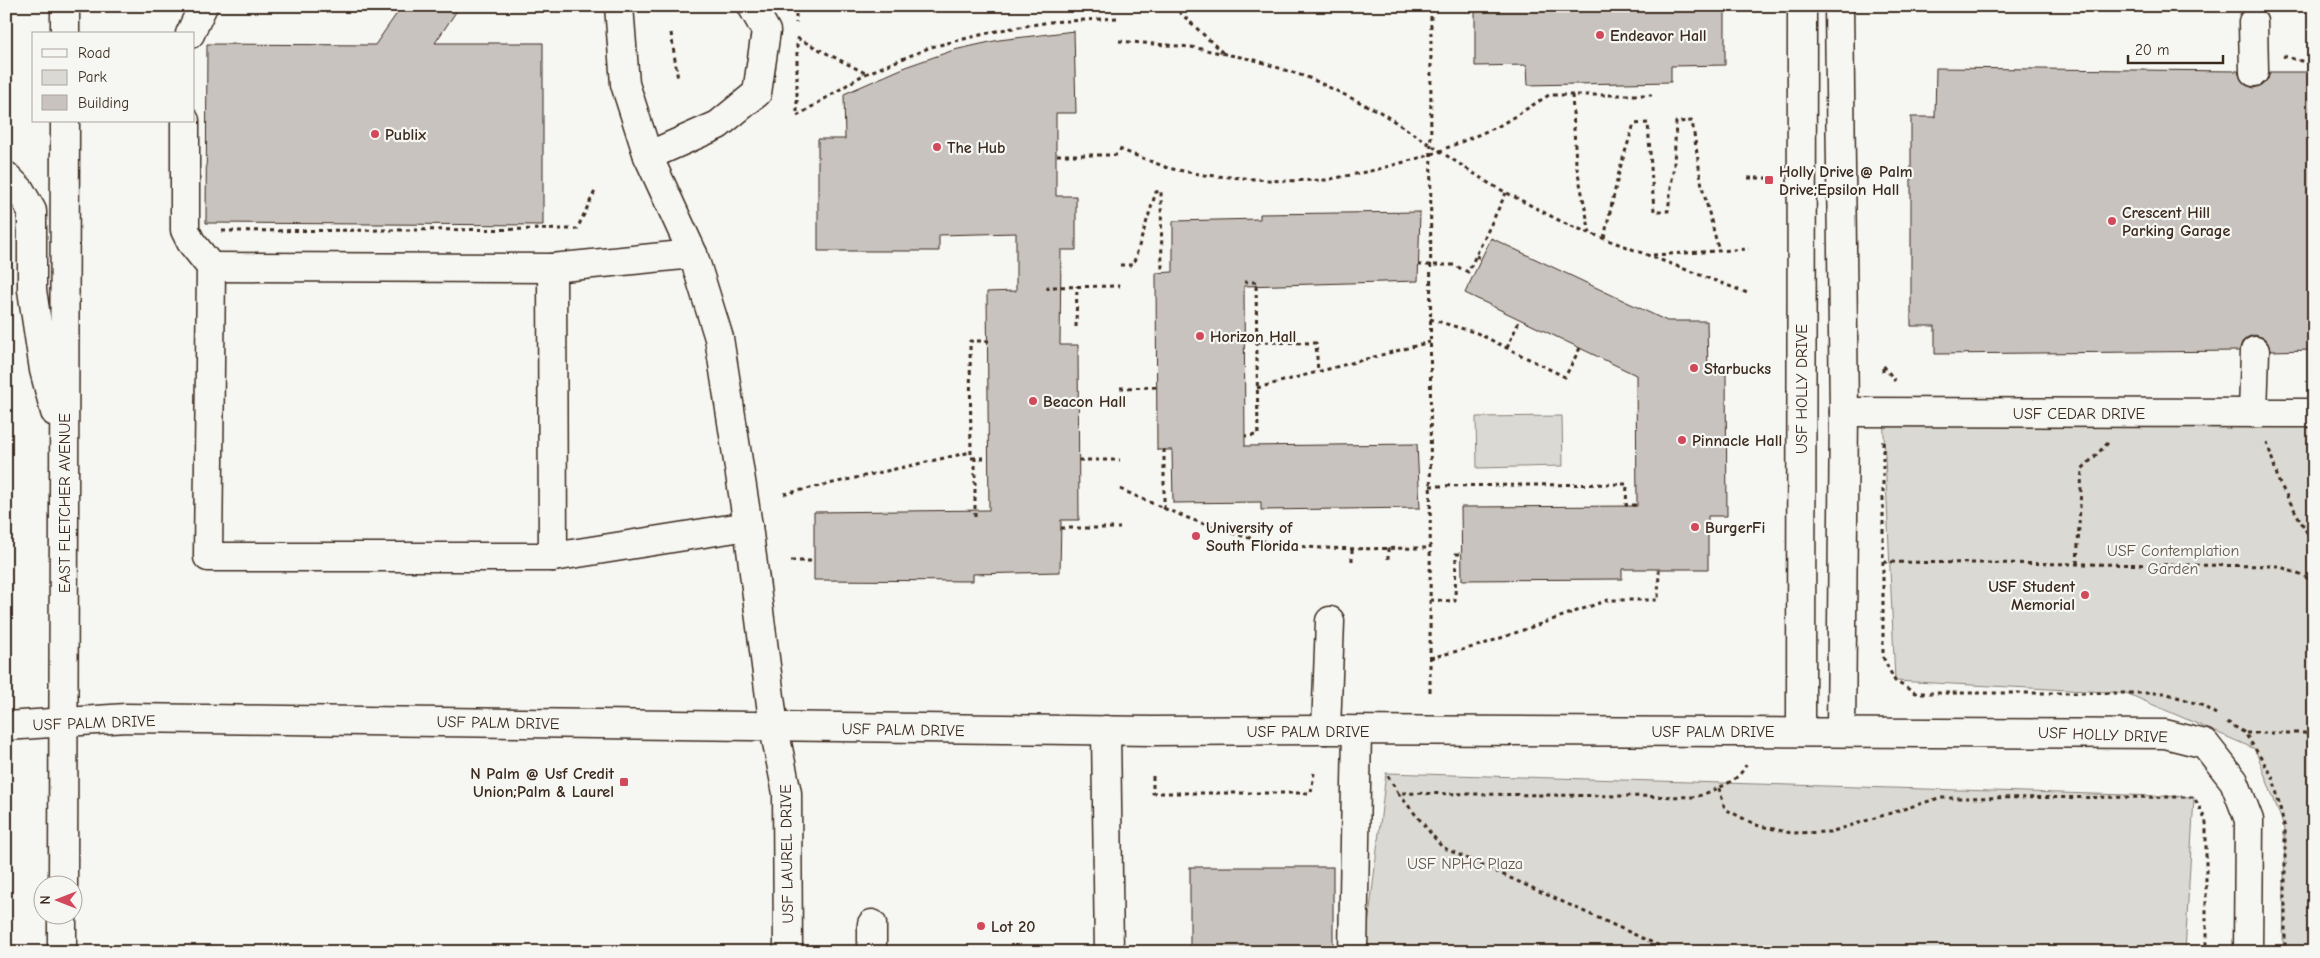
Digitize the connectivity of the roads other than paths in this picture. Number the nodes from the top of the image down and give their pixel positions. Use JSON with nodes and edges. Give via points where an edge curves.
{"nodes":[{"id":1,"x":65,"y":6,"type":"edge"},
{"id":2,"x":203,"y":6,"type":"edge"},
{"id":3,"x":619,"y":6,"type":"edge"},
{"id":4,"x":752,"y":6,"type":"edge"},
{"id":5,"x":1802,"y":6,"type":"edge"},
{"id":6,"x":1839,"y":6,"type":"edge"},
{"id":7,"x":2253,"y":22,"type":"dead end"},
{"id":8,"x":65,"y":32,"type":"edge"},
{"id":9,"x":191,"y":32,"type":"edge"},
{"id":10,"x":2254,"y":72,"type":"dead end"},
{"id":11,"x":65,"y":122,"type":"edge"},
{"id":12,"x":185,"y":122,"type":"edge"},
{"id":13,"x":648,"y":156,"type":"junction"},
{"id":14,"x":6,"y":176,"type":"edge"},
{"id":15,"x":693,"y":254,"type":"junction"},
{"id":16,"x":211,"y":267,"type":"junction"},
{"id":17,"x":552,"y":268,"type":"junction"},
{"id":18,"x":2255,"y":351,"type":"dead end"},
{"id":19,"x":1844,"y":412,"type":"junction"},
{"id":20,"x":2253,"y":413,"type":"junction"},
{"id":21,"x":2314,"y":413,"type":"edge"},
{"id":22,"x":65,"y":450,"type":"junction"},
{"id":23,"x":748,"y":526,"type":"junction"},
{"id":24,"x":553,"y":557,"type":"junction"},
{"id":25,"x":1330,"y":621,"type":"dead end"},
{"id":26,"x":64,"y":722,"type":"junction"},
{"id":27,"x":6,"y":726,"type":"edge"},
{"id":28,"x":774,"y":728,"type":"junction"},
{"id":29,"x":1106,"y":730,"type":"junction"},
{"id":30,"x":1326,"y":730,"type":"junction"},
{"id":31,"x":1357,"y":731,"type":"junction"},
{"id":32,"x":1801,"y":732,"type":"junction"},
{"id":33,"x":1841,"y":732,"type":"junction"},
{"id":34,"x":63,"y":876,"type":"edge"},
{"id":35,"x":872,"y":924,"type":"dead end"},
{"id":36,"x":62,"y":926,"type":"edge"},
{"id":37,"x":62,"y":952,"type":"edge"},
{"id":38,"x":788,"y":952,"type":"edge"},
{"id":39,"x":872,"y":952,"type":"edge"},
{"id":40,"x":1109,"y":952,"type":"edge"},
{"id":41,"x":1353,"y":952,"type":"edge"},
{"id":42,"x":2248,"y":952,"type":"edge"}],
"edges":[{"from":1,"to":8,"type":"street"},
{"from":2,"to":9,"type":"street"},
{"from":3,"to":13,"type":"street","via":[[625,84]]},
{"from":4,"to":13,"type":"street","via":[[766,31],[757,93],[718,125]]},
{"from":5,"to":32,"type":"street","name":"USF HOLLY DRIVE"},
{"from":6,"to":19,"type":"street"},
{"from":7,"to":10,"type":"street"},
{"from":11,"to":22,"type":"street","name":"EAST FLETCHER AVENUE"},
{"from":12,"to":16,"type":"street","via":[[185,230]]},
{"from":13,"to":15,"type":"street"},
{"from":14,"to":22,"type":"street","via":[[20,190],[32,211],[32,290],[44,370]]},
{"from":15,"to":17,"type":"street"},
{"from":15,"to":23,"type":"street","name":"USF LAUREL DRIVE","via":[[719,338]]},
{"from":16,"to":17,"type":"street"},
{"from":16,"to":24,"type":"street","via":[[208,557]]},
{"from":17,"to":24,"type":"street"},
{"from":18,"to":20,"type":"street"},
{"from":19,"to":20,"type":"street","name":"USF CEDAR DRIVE"},
{"from":19,"to":33,"type":"street"},
{"from":20,"to":21,"type":"street","name":"USF CEDAR DRIVE"},
{"from":22,"to":26,"type":"street","name":"EAST FLETCHER AVENUE"},
{"from":23,"to":24,"type":"street"},
{"from":23,"to":28,"type":"street","name":"USF LAUREL DRIVE"},
{"from":25,"to":30,"type":"street"},
{"from":26,"to":27,"type":"street","name":"USF PALM DRIVE"},
{"from":26,"to":28,"type":"street","name":"USF PALM DRIVE","via":[[136,718]]},
{"from":26,"to":34,"type":"street","name":"EAST FLETCHER AVENUE"},
{"from":28,"to":29,"type":"street","name":"USF PALM DRIVE"},
{"from":28,"to":38,"type":"street","name":"USF LAUREL DRIVE","via":[[787,793]]},
{"from":29,"to":30,"type":"street","name":"USF PALM DRIVE"},
{"from":29,"to":40,"type":"street"},
{"from":30,"to":31,"type":"street","name":"USF PALM DRIVE"},
{"from":31,"to":32,"type":"street","name":"USF PALM DRIVE"},
{"from":31,"to":41,"type":"street"},
{"from":32,"to":33,"type":"street","name":"USF HOLLY DRIVE"},
{"from":33,"to":42,"type":"street","name":"USF HOLLY DRIVE","via":[[2165,734],[2205,744],[2234,781],[2249,820]]},
{"from":35,"to":39,"type":"street"},
{"from":36,"to":37,"type":"street"}]}
